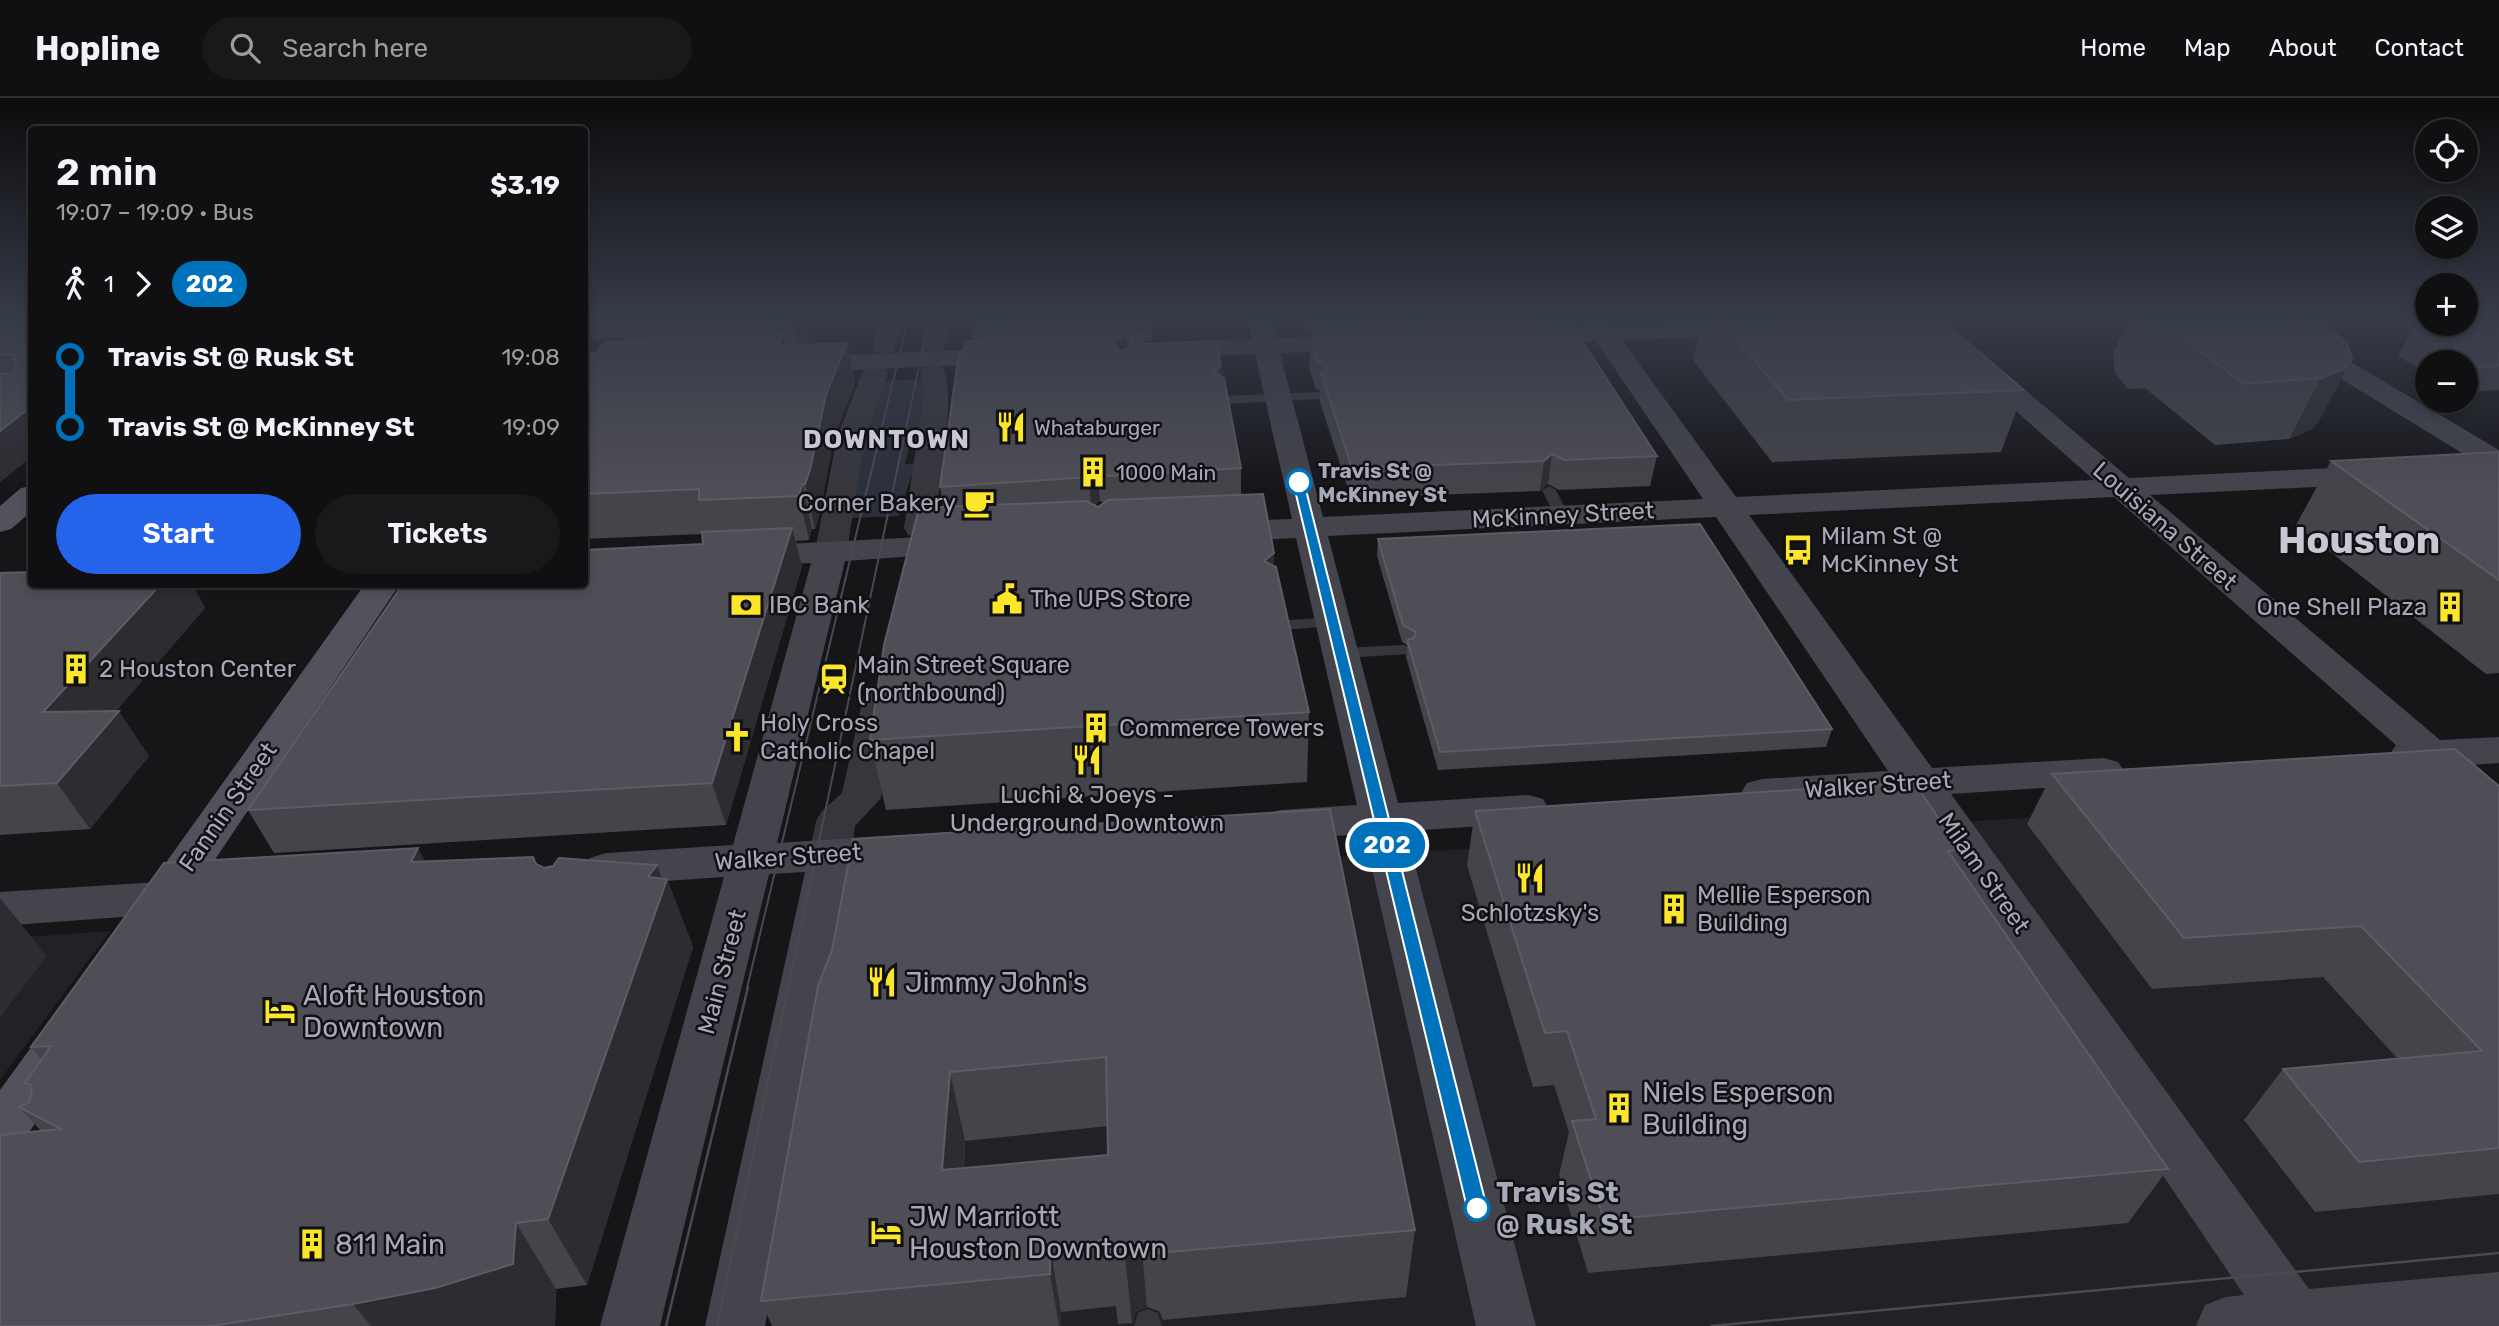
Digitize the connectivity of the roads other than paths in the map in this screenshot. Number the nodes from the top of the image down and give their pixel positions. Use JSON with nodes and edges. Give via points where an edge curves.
{"nodes":[{"id":1,"x":872,"y":376,"type":"edge"},
{"id":2,"x":935,"y":376,"type":"edge"},
{"id":3,"x":1273,"y":376,"type":"edge"},
{"id":4,"x":1635,"y":376,"type":"edge"},
{"id":5,"x":1998,"y":376,"type":"edge"},
{"id":6,"x":2356,"y":376,"type":"edge"},
{"id":7,"x":1318,"y":396,"type":"dead end"},
{"id":8,"x":1278,"y":398,"type":"junction"},
{"id":9,"x":1223,"y":400,"type":"edge"},
{"id":10,"x":2499,"y":463,"type":"edge"},
{"id":11,"x":2499,"y":469,"type":"edge"},
{"id":12,"x":2457,"y":471,"type":"edge"},
{"id":13,"x":2402,"y":474,"type":"edge"},
{"id":14,"x":2120,"y":488,"type":"junction"},
{"id":15,"x":28,"y":498,"type":"edge"},
{"id":16,"x":1727,"y":507,"type":"junction"},
{"id":17,"x":0,"y":522,"type":"edge"},
{"id":18,"x":1310,"y":528,"type":"junction"},
{"id":19,"x":1181,"y":534,"type":"edge"},
{"id":20,"x":992,"y":543,"type":"edge"},
{"id":21,"x":831,"y":551,"type":"junction"},
{"id":22,"x":718,"y":557,"type":"edge"},
{"id":23,"x":914,"y":557,"type":"edge"},
{"id":24,"x":380,"y":588,"type":"edge"},
{"id":25,"x":1274,"y":626,"type":"edge"},
{"id":26,"x":1338,"y":638,"type":"junction"},
{"id":27,"x":1404,"y":650,"type":"edge"},
{"id":28,"x":890,"y":662,"type":"edge"},
{"id":29,"x":2499,"y":750,"type":"edge"},
{"id":30,"x":2429,"y":754,"type":"junction"},
{"id":31,"x":2374,"y":757,"type":"edge"},
{"id":32,"x":2145,"y":769,"type":"edge"},
{"id":33,"x":1920,"y":782,"type":"junction"},
{"id":34,"x":1728,"y":795,"type":"edge"},
{"id":35,"x":1561,"y":806,"type":"edge"},
{"id":36,"x":2499,"y":813,"type":"edge"},
{"id":37,"x":1381,"y":819,"type":"junction"},
{"id":38,"x":1237,"y":828,"type":"edge"},
{"id":39,"x":938,"y":848,"type":"edge"},
{"id":40,"x":830,"y":855,"type":"junction"},
{"id":41,"x":751,"y":860,"type":"junction"},
{"id":42,"x":587,"y":875,"type":"edge"},
{"id":43,"x":230,"y":894,"type":"edge"},
{"id":44,"x":165,"y":898,"type":"junction"},
{"id":45,"x":0,"y":909,"type":"edge"},
{"id":46,"x":136,"y":939,"type":"edge"},
{"id":47,"x":80,"y":1019,"type":"edge"},
{"id":48,"x":0,"y":1132,"type":"edge"},
{"id":49,"x":2499,"y":1300,"type":"edge"},
{"id":50,"x":2297,"y":1323,"type":"edge"},
{"id":51,"x":630,"y":1326,"type":"edge"},
{"id":52,"x":735,"y":1326,"type":"edge"},
{"id":53,"x":1506,"y":1326,"type":"edge"},
{"id":54,"x":2226,"y":1326,"type":"edge"}],
"edges":[{"from":1,"to":21,"type":"street","name":"Main Street","via":[[838,494]]},
{"from":2,"to":23,"type":"street","via":[[936,400]]},
{"from":3,"to":8,"type":"main road"},
{"from":4,"to":16,"type":"main road","name":"Milam Street"},
{"from":5,"to":14,"type":"main road","name":"Louisiana Street"},
{"from":6,"to":10,"type":"main road"},
{"from":7,"to":8,"type":"lane"},
{"from":8,"to":9,"type":"lane"},
{"from":8,"to":18,"type":"main road"},
{"from":11,"to":12,"type":"main road"},
{"from":13,"to":14,"type":"main road","name":"McKinney Street"},
{"from":14,"to":16,"type":"main road","name":"McKinney Street"},
{"from":14,"to":30,"type":"main road","name":"Louisiana Street"},
{"from":15,"to":17,"type":"main road"},
{"from":16,"to":18,"type":"main road","name":"McKinney Street","via":[[1556,503]]},
{"from":16,"to":33,"type":"main road","name":"Milam Street"},
{"from":18,"to":19,"type":"main road","name":"McKinney Street"},
{"from":18,"to":26,"type":"main road"},
{"from":20,"to":21,"type":"main road"},
{"from":21,"to":22,"type":"main road"},
{"from":21,"to":41,"type":"main road","name":"Main Street"},
{"from":24,"to":44,"type":"main road","name":"Fannin Street"},
{"from":25,"to":26,"type":"lane"},
{"from":26,"to":27,"type":"lane"},
{"from":26,"to":37,"type":"main road"},
{"from":28,"to":40,"type":"street","via":[[861,798],[836,821]]},
{"from":29,"to":30,"type":"main road"},
{"from":30,"to":31,"type":"main road"},
{"from":30,"to":36,"type":"main road","name":"Louisiana Street"},
{"from":32,"to":33,"type":"main road","name":"Walker Street"},
{"from":33,"to":34,"type":"main road","name":"Walker Street"},
{"from":33,"to":50,"type":"main road","name":"Milam Street"},
{"from":35,"to":37,"type":"main road"},
{"from":37,"to":38,"type":"main road"},
{"from":37,"to":53,"type":"main road"},
{"from":39,"to":40,"type":"main road","name":"Walker Street"},
{"from":40,"to":41,"type":"main road","name":"Walker Street"},
{"from":40,"to":52,"type":"main road"},
{"from":41,"to":42,"type":"main road","name":"Walker Street"},
{"from":41,"to":51,"type":"main road","name":"Main Street"},
{"from":43,"to":44,"type":"main road"},
{"from":44,"to":45,"type":"main road"},
{"from":44,"to":46,"type":"main road","name":"Fannin Street"},
{"from":47,"to":48,"type":"main road"},
{"from":49,"to":50,"type":"main road"},
{"from":50,"to":54,"type":"main road"}]}
